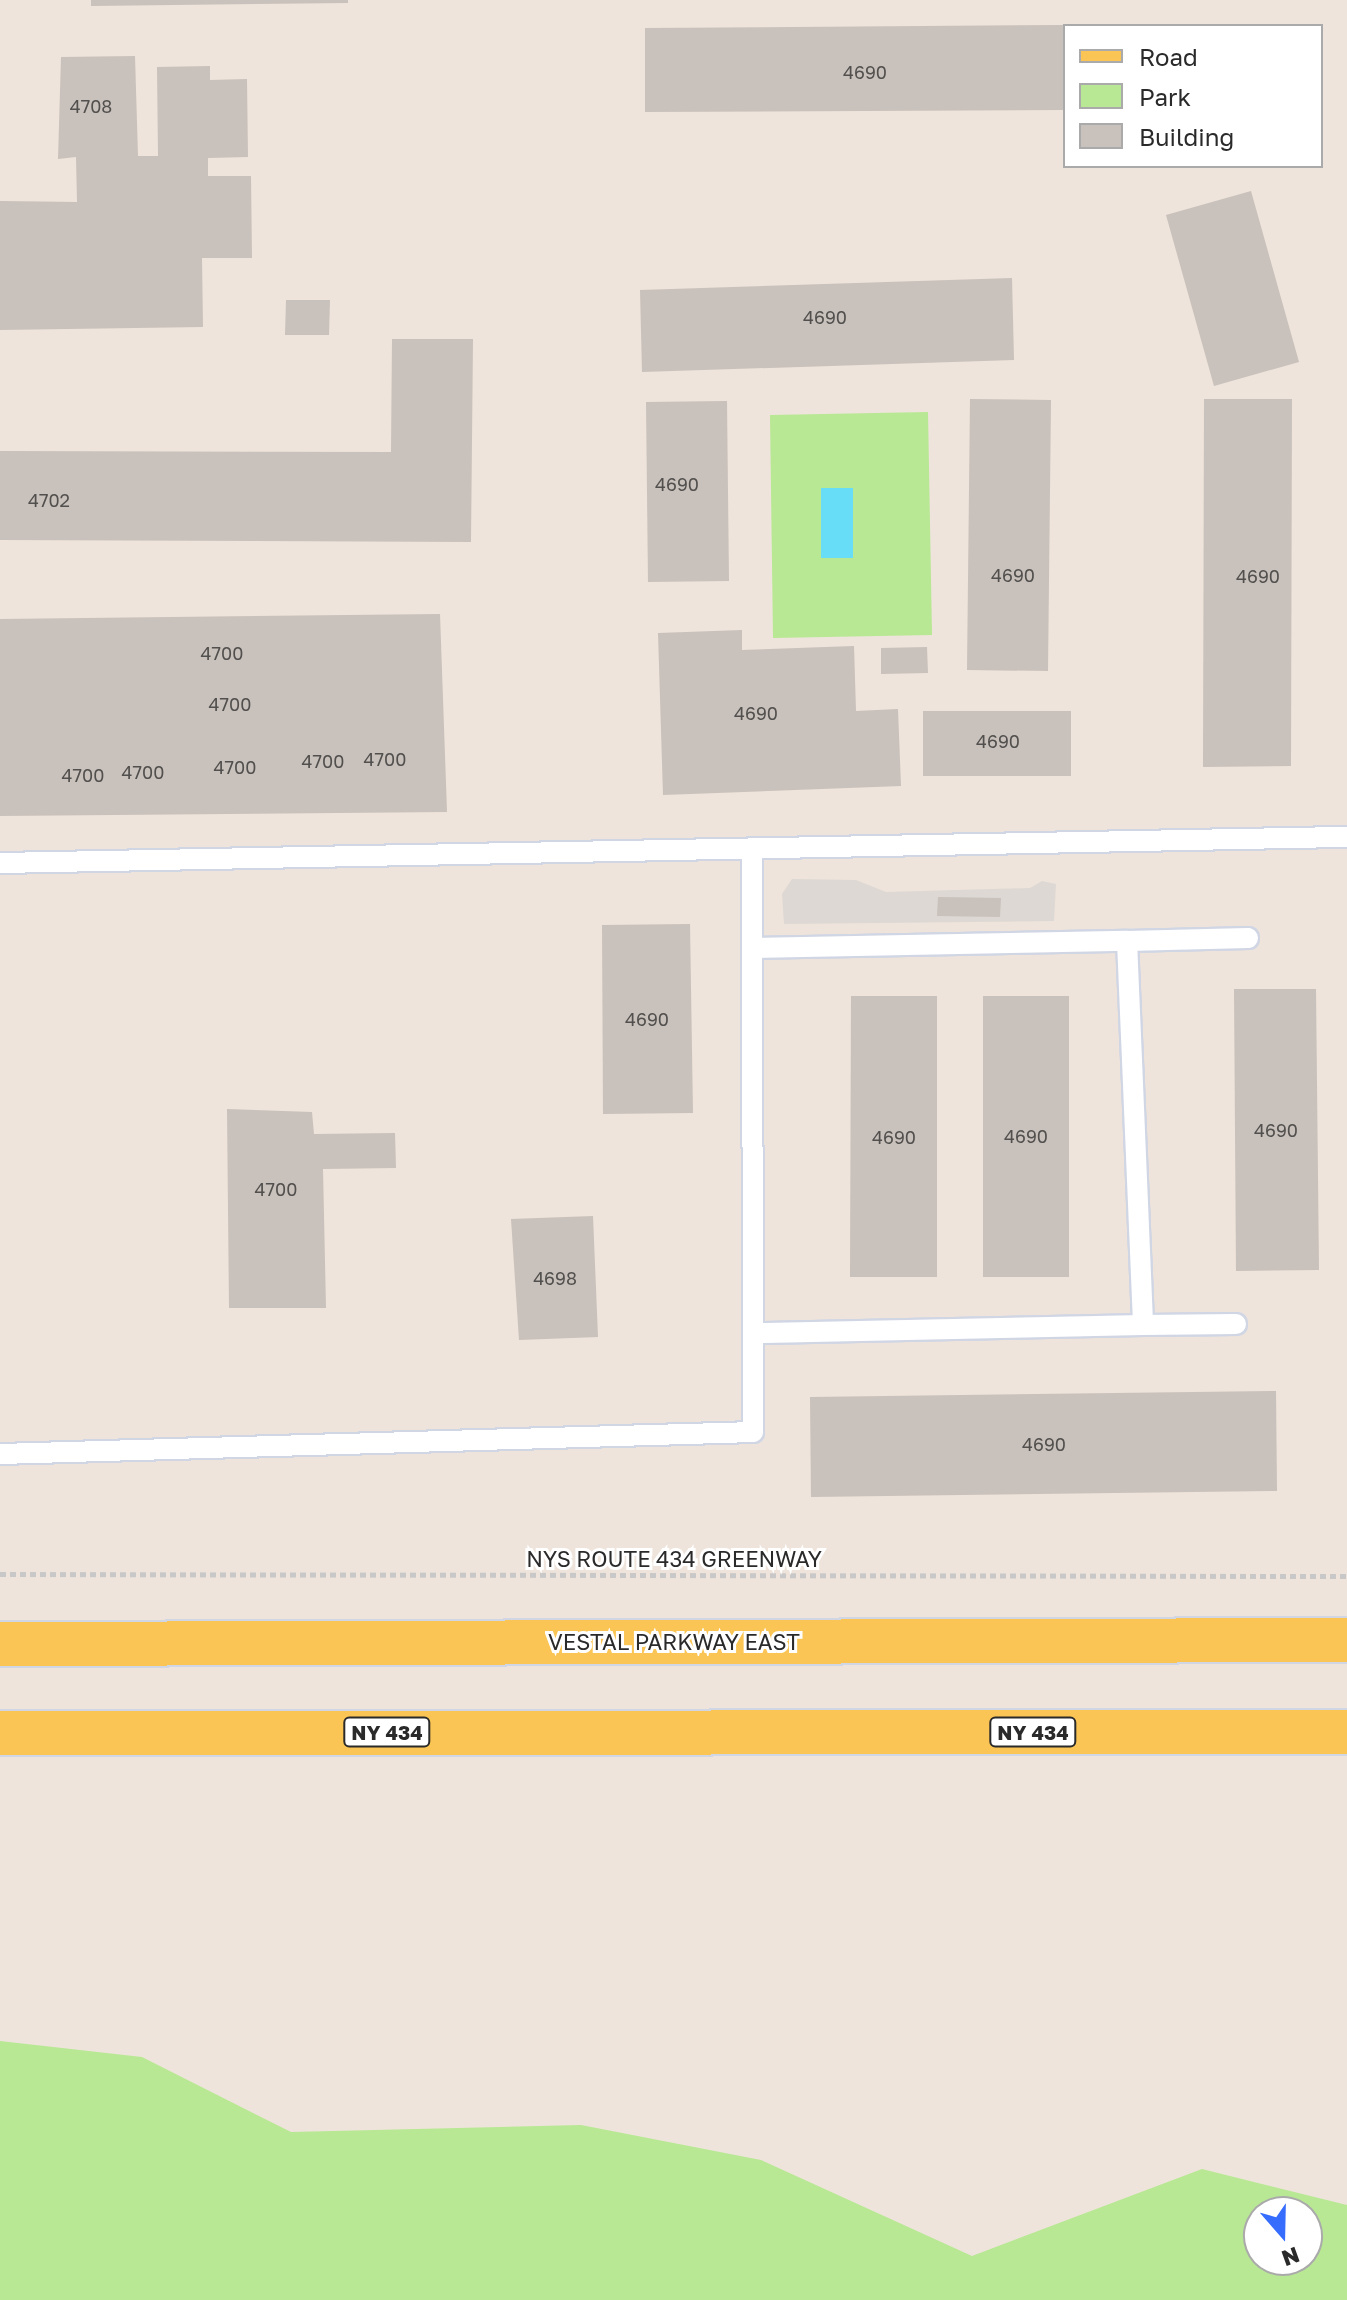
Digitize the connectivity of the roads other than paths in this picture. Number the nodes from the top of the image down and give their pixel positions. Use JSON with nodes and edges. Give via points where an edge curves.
{"nodes":[{"id":1,"x":1347,"y":837,"type":"edge"},
{"id":2,"x":752,"y":849,"type":"junction"},
{"id":3,"x":0,"y":863,"type":"edge"},
{"id":4,"x":1248,"y":938,"type":"dead end"},
{"id":5,"x":1127,"y":941,"type":"junction"},
{"id":6,"x":752,"y":948,"type":"junction"},
{"id":7,"x":1236,"y":1324,"type":"dead end"},
{"id":8,"x":1143,"y":1325,"type":"junction"},
{"id":9,"x":753,"y":1333,"type":"junction"},
{"id":10,"x":0,"y":1454,"type":"edge"},
{"id":11,"x":1347,"y":1640,"type":"edge"},
{"id":12,"x":0,"y":1644,"type":"edge"},
{"id":13,"x":1347,"y":1715,"type":"edge"},
{"id":14,"x":1291,"y":1732,"type":"junction"},
{"id":15,"x":1347,"y":1732,"type":"edge"},
{"id":16,"x":0,"y":1733,"type":"edge"}],
"edges":[{"from":1,"to":2,"type":"lane"},
{"from":2,"to":3,"type":"lane"},
{"from":2,"to":6,"type":"lane"},
{"from":4,"to":5,"type":"lane"},
{"from":5,"to":6,"type":"lane"},
{"from":5,"to":8,"type":"lane"},
{"from":6,"to":9,"type":"lane"},
{"from":7,"to":8,"type":"lane"},
{"from":8,"to":9,"type":"lane"},
{"from":9,"to":10,"type":"lane","via":[[753,1432]]},
{"from":11,"to":12,"type":"main road","name":"VESTAL PARKWAY EAST"},
{"from":13,"to":14,"type":"main road"},
{"from":14,"to":15,"type":"main road","number":"NY 434"},
{"from":14,"to":16,"type":"main road","number":"NY 434"}]}
